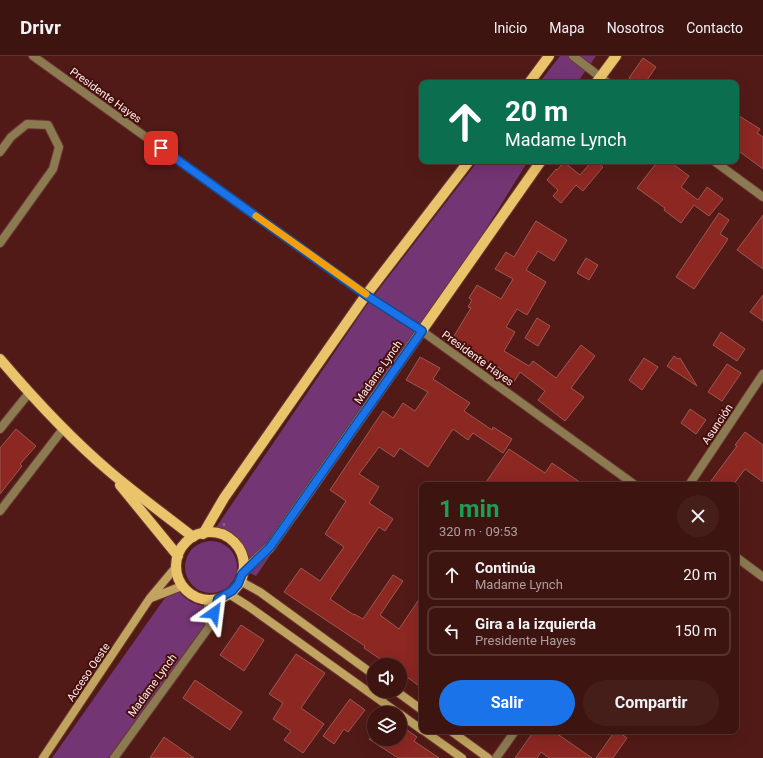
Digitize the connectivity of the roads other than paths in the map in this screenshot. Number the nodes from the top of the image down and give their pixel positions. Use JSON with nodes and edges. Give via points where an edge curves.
{"nodes":[{"id":1,"x":33,"y":56,"type":"edge"},
{"id":2,"x":549,"y":56,"type":"edge"},
{"id":3,"x":573,"y":56,"type":"edge"},
{"id":4,"x":616,"y":56,"type":"edge"},
{"id":5,"x":531,"y":80,"type":"edge"},
{"id":6,"x":600,"y":80,"type":"edge"},
{"id":7,"x":602,"y":80,"type":"edge"},
{"id":8,"x":0,"y":152,"type":"edge"},
{"id":9,"x":467,"y":164,"type":"edge"},
{"id":10,"x":539,"y":164,"type":"edge"},
{"id":11,"x":718,"y":164,"type":"edge"},
{"id":12,"x":763,"y":197,"type":"edge"},
{"id":13,"x":0,"y":243,"type":"edge"},
{"id":14,"x":366,"y":295,"type":"junction"},
{"id":15,"x":422,"y":331,"type":"junction"},
{"id":16,"x":0,"y":359,"type":"edge"},
{"id":17,"x":763,"y":374,"type":"edge"},
{"id":18,"x":29,"y":393,"type":"junction"},
{"id":19,"x":0,"y":429,"type":"edge"},
{"id":20,"x":62,"y":429,"type":"junction"},
{"id":21,"x":108,"y":471,"type":"junction"},
{"id":22,"x":631,"y":482,"type":"edge"},
{"id":23,"x":691,"y":482,"type":"edge"},
{"id":24,"x":0,"y":511,"type":"edge"},
{"id":25,"x":203,"y":534,"type":"junction"},
{"id":26,"x":193,"y":537,"type":"junction"},
{"id":27,"x":178,"y":556,"type":"junction"},
{"id":28,"x":739,"y":559,"type":"edge"},
{"id":29,"x":176,"y":568,"type":"junction"},
{"id":30,"x":241,"y":577,"type":"junction"},
{"id":31,"x":763,"y":577,"type":"edge"},
{"id":32,"x":182,"y":586,"type":"junction"},
{"id":33,"x":229,"y":594,"type":"junction"},
{"id":34,"x":150,"y":598,"type":"junction"},
{"id":35,"x":218,"y":599,"type":"junction"},
{"id":36,"x":208,"y":600,"type":"junction"},
{"id":37,"x":209,"y":627,"type":"junction"},
{"id":38,"x":367,"y":670,"type":"edge"},
{"id":39,"x":406,"y":698,"type":"edge"},
{"id":40,"x":388,"y":706,"type":"edge"},
{"id":41,"x":419,"y":708,"type":"edge"},
{"id":42,"x":407,"y":719,"type":"edge"},
{"id":43,"x":419,"y":727,"type":"edge"},
{"id":44,"x":429,"y":734,"type":"edge"},
{"id":45,"x":455,"y":734,"type":"edge"},
{"id":46,"x":513,"y":734,"type":"edge"},
{"id":47,"x":43,"y":758,"type":"edge"},
{"id":48,"x":114,"y":758,"type":"edge"},
{"id":49,"x":462,"y":758,"type":"edge"},
{"id":50,"x":488,"y":758,"type":"edge"},
{"id":51,"x":496,"y":758,"type":"edge"}],
"edges":[{"from":1,"to":14,"type":"street","name":"Presidente Hayes"},
{"from":2,"to":5,"type":"main road"},
{"from":3,"to":6,"type":"street"},
{"from":4,"to":7,"type":"main road"},
{"from":8,"to":13,"type":"street","via":[[11,136],[27,124],[48,125],[59,148],[53,169]]},
{"from":9,"to":14,"type":"main road"},
{"from":10,"to":15,"type":"main road","name":"Madame Lynch"},
{"from":11,"to":12,"type":"street"},
{"from":14,"to":15,"type":"street","name":"Presidente Hayes"},
{"from":14,"to":25,"type":"main road","via":[[224,498]]},
{"from":15,"to":22,"type":"street","name":"Presidente Hayes"},
{"from":15,"to":30,"type":"main road","name":"Madame Lynch","via":[[270,547]]},
{"from":16,"to":18,"type":"main road"},
{"from":17,"to":23,"type":"street","name":"Asunción"},
{"from":18,"to":19,"type":"street"},
{"from":18,"to":20,"type":"main road"},
{"from":20,"to":21,"type":"main road"},
{"from":20,"to":24,"type":"street"},
{"from":21,"to":26,"type":"main road"},
{"from":21,"to":27,"type":"main road"},
{"from":25,"to":26,"type":"main road"},
{"from":25,"to":30,"type":"main road","via":[[224,536],[234,543],[242,558]]},
{"from":26,"to":27,"type":"main road","via":[[181,548]]},
{"from":27,"to":29,"type":"main road"},
{"from":28,"to":31,"type":"street"},
{"from":29,"to":32,"type":"main road"},
{"from":29,"to":34,"type":"main road","name":"Acceso Oeste"},
{"from":30,"to":33,"type":"main road"},
{"from":30,"to":38,"type":"main road"},
{"from":32,"to":34,"type":"main road"},
{"from":32,"to":36,"type":"main road","via":[[194,596]]},
{"from":33,"to":35,"type":"main road"},
{"from":33,"to":40,"type":"main road"},
{"from":34,"to":47,"type":"main road","name":"Acceso Oeste"},
{"from":35,"to":36,"type":"main road"},
{"from":35,"to":37,"type":"street","name":"Madame Lynch"},
{"from":36,"to":37,"type":"street"},
{"from":37,"to":48,"type":"street","name":"Madame Lynch"},
{"from":39,"to":41,"type":"main road"},
{"from":42,"to":43,"type":"main road"},
{"from":44,"to":49,"type":"main road"},
{"from":45,"to":50,"type":"main road"},
{"from":46,"to":51,"type":"street"}]}
